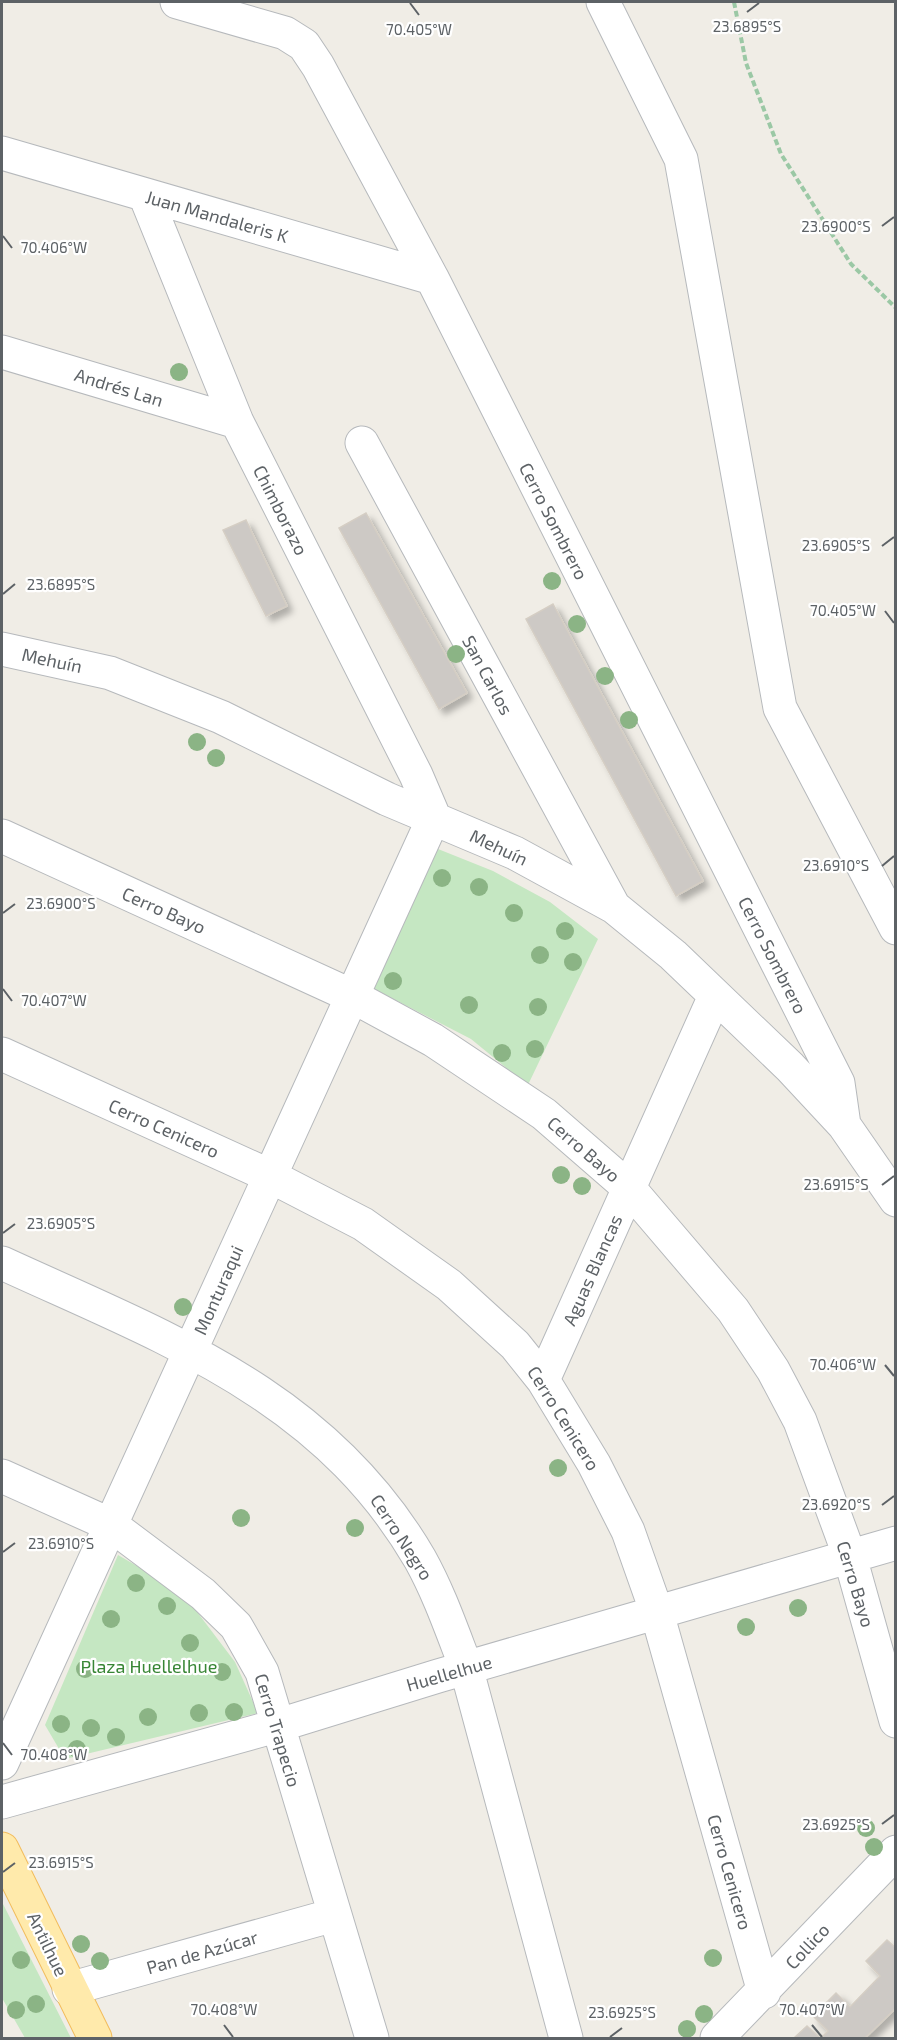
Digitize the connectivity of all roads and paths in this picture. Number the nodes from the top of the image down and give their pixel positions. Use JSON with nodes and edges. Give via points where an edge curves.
{"nodes":[{"id":1,"x":177,"y":2,"type":"edge"},
{"id":2,"x":603,"y":2,"type":"edge"},
{"id":3,"x":734,"y":2,"type":"edge"},
{"id":4,"x":2,"y":153,"type":"edge"},
{"id":5,"x":145,"y":195,"type":"junction"},
{"id":6,"x":432,"y":278,"type":"junction"},
{"id":7,"x":896,"y":308,"type":"edge"},
{"id":8,"x":2,"y":352,"type":"edge"},
{"id":9,"x":237,"y":422,"type":"junction"},
{"id":10,"x":362,"y":443,"type":"dead end"},
{"id":11,"x":2,"y":649,"type":"edge"},
{"id":12,"x":434,"y":817,"type":"junction"},
{"id":13,"x":2,"y":836,"type":"edge"},
{"id":14,"x":614,"y":907,"type":"junction"},
{"id":15,"x":896,"y":928,"type":"edge"},
{"id":16,"x":352,"y":996,"type":"junction"},
{"id":17,"x":715,"y":996,"type":"junction"},
{"id":18,"x":2,"y":1054,"type":"edge"},
{"id":19,"x":844,"y":1125,"type":"junction"},
{"id":20,"x":270,"y":1176,"type":"junction"},
{"id":21,"x":628,"y":1187,"type":"junction"},
{"id":22,"x":896,"y":1200,"type":"edge"},
{"id":23,"x":2,"y":1263,"type":"edge"},
{"id":24,"x":190,"y":1350,"type":"junction"},
{"id":25,"x":543,"y":1380,"type":"junction"},
{"id":26,"x":2,"y":1476,"type":"edge"},
{"id":27,"x":111,"y":1525,"type":"junction"},
{"id":28,"x":896,"y":1544,"type":"edge"},
{"id":29,"x":850,"y":1557,"type":"junction"},
{"id":30,"x":657,"y":1613,"type":"junction"},
{"id":31,"x":466,"y":1667,"type":"junction"},
{"id":32,"x":896,"y":1720,"type":"edge"},
{"id":33,"x":276,"y":1726,"type":"junction"},
{"id":34,"x":2,"y":1763,"type":"edge"},
{"id":35,"x":2,"y":1802,"type":"edge"},
{"id":36,"x":2,"y":1849,"type":"edge"},
{"id":37,"x":896,"y":1852,"type":"edge"},
{"id":38,"x":334,"y":1915,"type":"junction"},
{"id":39,"x":69,"y":1989,"type":"junction"},
{"id":40,"x":764,"y":1992,"type":"junction"},
{"id":41,"x":95,"y":2038,"type":"edge"},
{"id":42,"x":372,"y":2038,"type":"edge"},
{"id":43,"x":566,"y":2038,"type":"edge"},
{"id":44,"x":717,"y":2038,"type":"edge"}],
"edges":[{"from":1,"to":6,"type":"street","name":"Cerro Sombrero","via":[[285,33],[304,45]]},
{"from":2,"to":15,"type":"street","via":[[681,159],[780,708]]},
{"from":3,"to":7,"type":"path","via":[[746,63],[781,154],[851,264]]},
{"from":4,"to":5,"type":"street","name":"Juan Mandaleris K"},
{"from":5,"to":6,"type":"street","name":"Juan Mandaleris K"},
{"from":5,"to":9,"type":"street","name":"Chimborazo"},
{"from":6,"to":19,"type":"street","name":"Cerro Sombrero","via":[[838,1083]]},
{"from":8,"to":9,"type":"street","name":"Andrés Lan"},
{"from":9,"to":12,"type":"street","name":"Chimborazo"},
{"from":10,"to":14,"type":"street","name":"San Carlos"},
{"from":11,"to":12,"type":"street","name":"Mehuín","via":[[110,673],[221,717],[387,799]]},
{"from":12,"to":14,"type":"street","name":"Mehuín","via":[[515,853]]},
{"from":12,"to":16,"type":"street","name":"Monturaqui"},
{"from":13,"to":16,"type":"street","name":"Cerro Bayo"},
{"from":14,"to":17,"type":"street","name":"Mehuín"},
{"from":16,"to":20,"type":"street","name":"Monturaqui"},
{"from":16,"to":21,"type":"street","name":"Cerro Bayo","via":[[433,1040],[544,1114]]},
{"from":17,"to":19,"type":"street","name":"Mehuín"},
{"from":17,"to":21,"type":"street","name":"Aguas Blancas"},
{"from":18,"to":20,"type":"street","name":"Cerro Cenicero"},
{"from":19,"to":22,"type":"street","name":"Mehuín"},
{"from":20,"to":24,"type":"street","name":"Monturaqui"},
{"from":20,"to":25,"type":"street","name":"Cerro Cenicero","via":[[363,1224],[449,1286],[515,1345]]},
{"from":21,"to":25,"type":"street","name":"Aguas Blancas"},
{"from":21,"to":29,"type":"street","name":"Cerro Bayo","via":[[733,1310],[773,1370],[800,1421]]},
{"from":23,"to":24,"type":"street","name":"Cerro Negro"},
{"from":24,"to":27,"type":"street","name":"Monturaqui"},
{"from":24,"to":31,"type":"street","name":"Cerro Negro","via":[[267,1396],[312,1429],[356,1469],[420,1560]]},
{"from":25,"to":30,"type":"street","name":"Cerro Cenicero","via":[[594,1464],[628,1531]]},
{"from":26,"to":27,"type":"street","name":"Cerro Trapecio"},
{"from":27,"to":33,"type":"street","name":"Cerro Trapecio","via":[[203,1594],[236,1626],[262,1672]]},
{"from":27,"to":34,"type":"street","name":"Monturaqui"},
{"from":28,"to":29,"type":"street","name":"Huellelhue"},
{"from":29,"to":30,"type":"street","name":"Huellelhue"},
{"from":29,"to":32,"type":"street","name":"Cerro Bayo"},
{"from":30,"to":31,"type":"street","name":"Huellelhue"},
{"from":30,"to":40,"type":"street","name":"Cerro Cenicero"},
{"from":31,"to":33,"type":"street","name":"Huellelhue"},
{"from":31,"to":43,"type":"street","name":"Cerro Negro"},
{"from":33,"to":35,"type":"street","name":"Huellelhue"},
{"from":33,"to":38,"type":"street","name":"Cerro Trapecio"},
{"from":36,"to":39,"type":"main road","name":"Antilhue"},
{"from":37,"to":40,"type":"street","name":"Collico"},
{"from":38,"to":39,"type":"street","name":"Pan de Azúcar"},
{"from":38,"to":42,"type":"street","name":"Cerro Trapecio"},
{"from":39,"to":41,"type":"main road","name":"Antilhue"},
{"from":40,"to":44,"type":"street","name":"Collico"}]}
